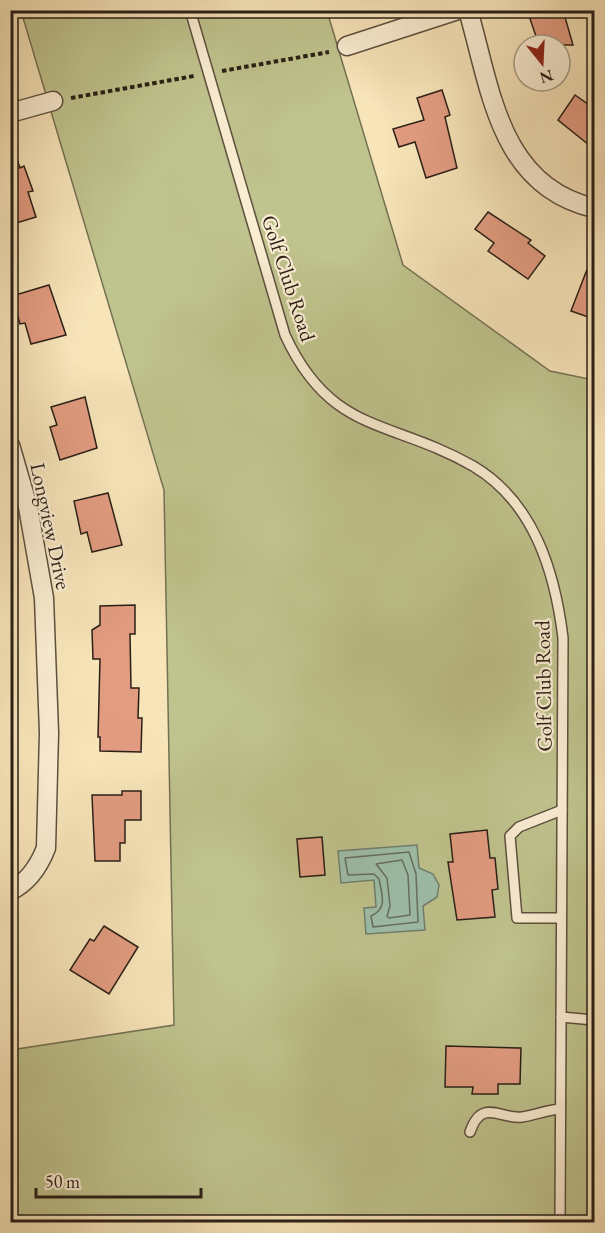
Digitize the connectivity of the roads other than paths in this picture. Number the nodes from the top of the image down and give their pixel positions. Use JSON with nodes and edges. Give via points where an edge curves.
{"nodes":[{"id":1,"x":190,"y":10,"type":"edge"},
{"id":2,"x":458,"y":10,"type":"edge"},
{"id":3,"x":468,"y":10,"type":"edge"},
{"id":4,"x":347,"y":46,"type":"dead end"},
{"id":5,"x":53,"y":101,"type":"dead end"},
{"id":6,"x":10,"y":113,"type":"edge"},
{"id":7,"x":594,"y":208,"type":"edge"},
{"id":8,"x":10,"y":445,"type":"edge"},
{"id":9,"x":562,"y":810,"type":"junction"},
{"id":10,"x":10,"y":891,"type":"edge"},
{"id":11,"x":561,"y":918,"type":"junction"},
{"id":12,"x":561,"y":1017,"type":"junction"},
{"id":13,"x":594,"y":1020,"type":"edge"},
{"id":14,"x":560,"y":1109,"type":"junction"},
{"id":15,"x":470,"y":1132,"type":"dead end"},
{"id":16,"x":560,"y":1222,"type":"edge"}],
"edges":[{"from":1,"to":9,"type":"lane","name":"Golf Club Road","via":[[285,335],[297,360],[314,384],[356,417],[474,467],[519,509],[536,535],[550,566],[563,638]]},
{"from":2,"to":4,"type":"street"},
{"from":3,"to":7,"type":"street","via":[[504,135],[538,179],[558,193]]},
{"from":5,"to":6,"type":"street"},
{"from":8,"to":10,"type":"street","name":"Longview Drive","via":[[28,507],[44,598],[49,733],[46,848],[29,878]]},
{"from":9,"to":11,"type":"lane","name":"Golf Club Road"},
{"from":9,"to":11,"type":"lane","via":[[519,827],[510,836],[517,918]]},
{"from":11,"to":12,"type":"lane","name":"Golf Club Road"},
{"from":12,"to":13,"type":"lane"},
{"from":12,"to":14,"type":"lane","name":"Golf Club Road"},
{"from":14,"to":15,"type":"lane","via":[[519,1117],[501,1112],[480,1115]]},
{"from":14,"to":16,"type":"lane","name":"Golf Club Road"}]}
